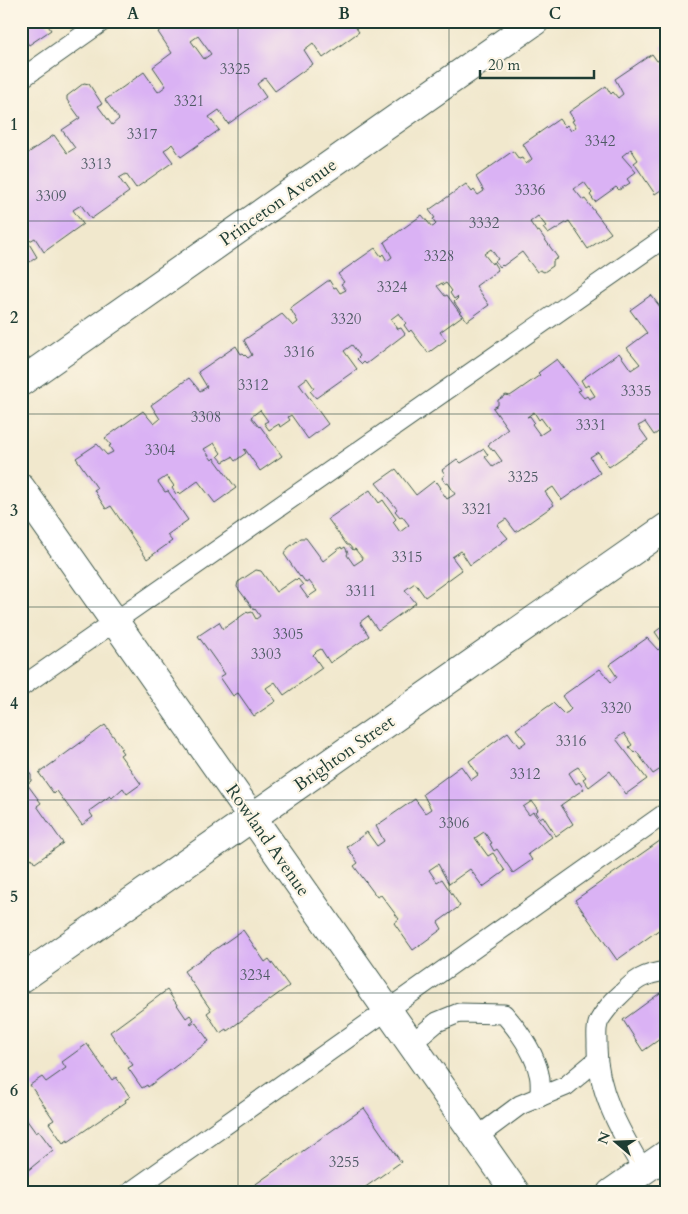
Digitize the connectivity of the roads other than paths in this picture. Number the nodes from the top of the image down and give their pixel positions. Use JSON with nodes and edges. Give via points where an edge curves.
{"nodes":[{"id":1,"x":103,"y":21,"type":"edge"},
{"id":2,"x":535,"y":21,"type":"edge"},
{"id":3,"x":21,"y":79,"type":"edge"},
{"id":4,"x":667,"y":236,"type":"edge"},
{"id":5,"x":21,"y":382,"type":"edge"},
{"id":6,"x":21,"y":488,"type":"edge"},
{"id":7,"x":667,"y":527,"type":"edge"},
{"id":8,"x":115,"y":622,"type":"junction"},
{"id":9,"x":21,"y":687,"type":"edge"},
{"id":10,"x":667,"y":812,"type":"edge"},
{"id":11,"x":252,"y":817,"type":"junction"},
{"id":12,"x":667,"y":971,"type":"edge"},
{"id":13,"x":21,"y":979,"type":"edge"},
{"id":14,"x":387,"y":1010,"type":"junction"},
{"id":15,"x":411,"y":1044,"type":"junction"},
{"id":16,"x":597,"y":1060,"type":"junction"},
{"id":17,"x":540,"y":1097,"type":"junction"},
{"id":18,"x":476,"y":1137,"type":"junction"},
{"id":19,"x":667,"y":1154,"type":"edge"},
{"id":20,"x":643,"y":1170,"type":"junction"},
{"id":21,"x":129,"y":1193,"type":"edge"},
{"id":22,"x":516,"y":1193,"type":"edge"},
{"id":23,"x":611,"y":1193,"type":"edge"}],
"edges":[{"from":1,"to":3,"type":"lane"},
{"from":2,"to":5,"type":"street","name":"Princeton Avenue"},
{"from":4,"to":8,"type":"lane"},
{"from":6,"to":8,"type":"street","name":"Rowland Avenue"},
{"from":7,"to":11,"type":"street","name":"Brighton Street"},
{"from":8,"to":9,"type":"lane"},
{"from":8,"to":11,"type":"street","name":"Rowland Avenue"},
{"from":10,"to":14,"type":"lane"},
{"from":11,"to":13,"type":"street","name":"Brighton Street"},
{"from":11,"to":14,"type":"street","name":"Rowland Avenue"},
{"from":12,"to":16,"type":"lane","via":[[635,980],[615,999],[598,1023]]},
{"from":14,"to":15,"type":"street","name":"Rowland Avenue"},
{"from":14,"to":21,"type":"lane"},
{"from":15,"to":17,"type":"lane","via":[[438,1022],[459,1013],[504,1014],[533,1055],[540,1075]]},
{"from":15,"to":18,"type":"street","name":"Rowland Avenue"},
{"from":16,"to":17,"type":"lane","via":[[566,1086]]},
{"from":16,"to":20,"type":"lane","via":[[608,1103]]},
{"from":17,"to":18,"type":"lane","via":[[520,1105]]},
{"from":18,"to":22,"type":"street","name":"Rowland Avenue"},
{"from":19,"to":20,"type":"street"},
{"from":20,"to":23,"type":"street"}]}
